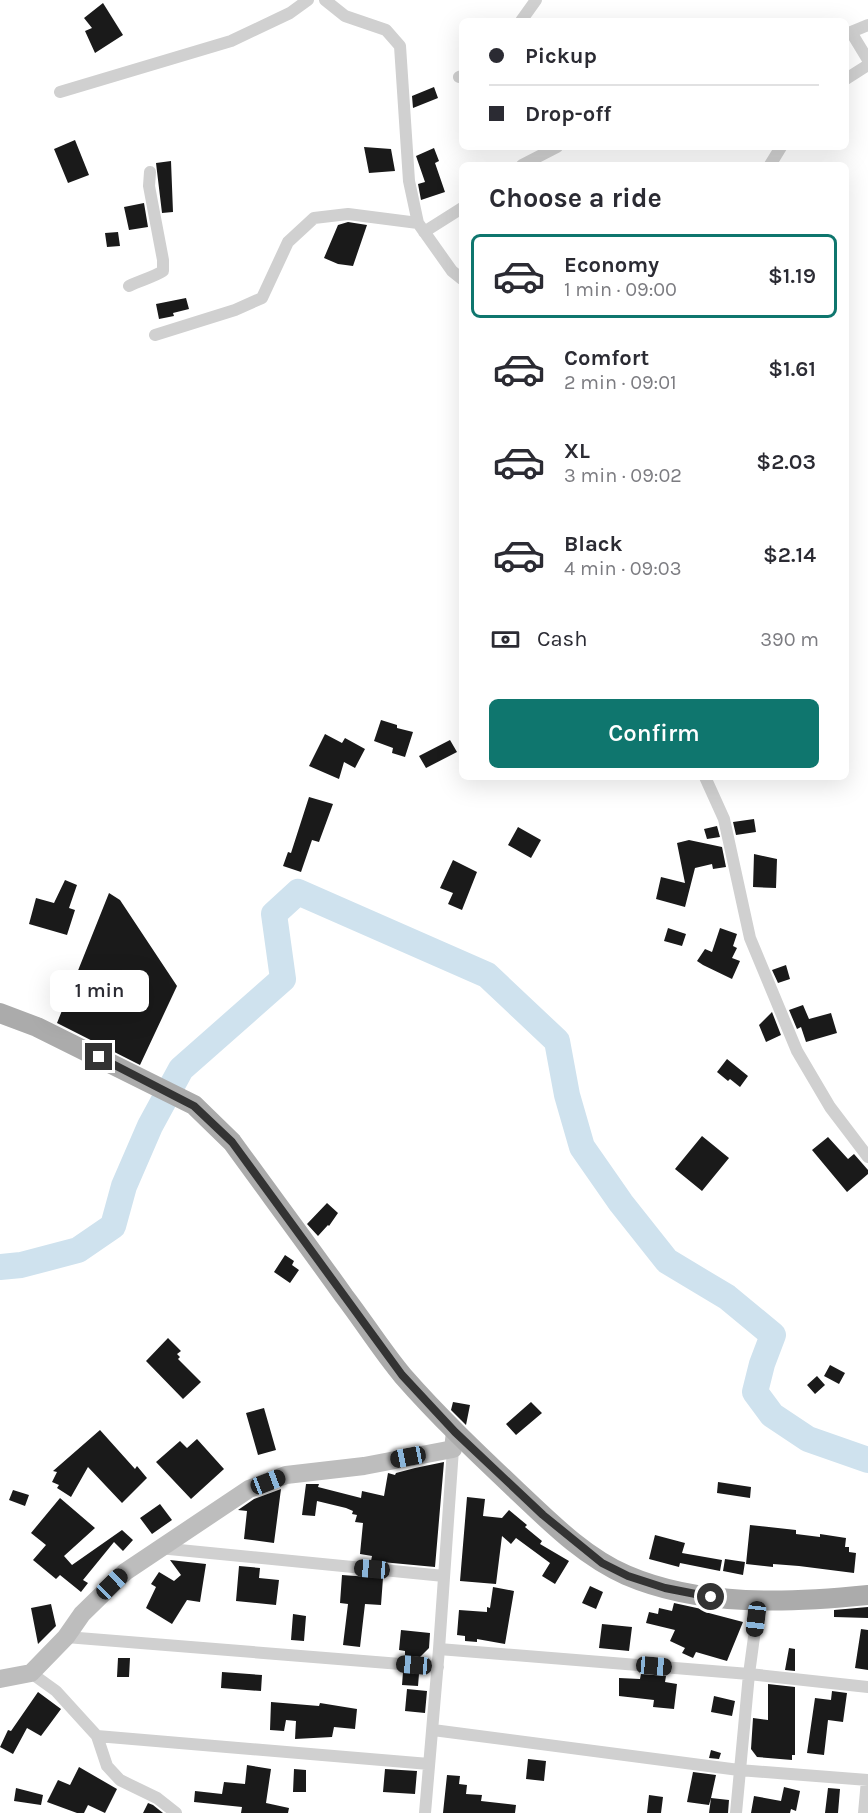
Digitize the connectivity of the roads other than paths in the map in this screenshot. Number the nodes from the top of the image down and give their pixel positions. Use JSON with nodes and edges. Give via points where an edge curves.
{"nodes":[{"id":1,"x":308,"y":0,"type":"edge"},
{"id":2,"x":325,"y":0,"type":"edge"},
{"id":3,"x":536,"y":0,"type":"edge"},
{"id":4,"x":523,"y":18,"type":"edge"},
{"id":5,"x":868,"y":26,"type":"edge"},
{"id":6,"x":868,"y":60,"type":"edge"},
{"id":7,"x":868,"y":65,"type":"edge"},
{"id":8,"x":849,"y":77,"type":"edge"},
{"id":9,"x":60,"y":92,"type":"dead end"},
{"id":10,"x":551,"y":150,"type":"edge"},
{"id":11,"x":528,"y":162,"type":"edge"},
{"id":12,"x":150,"y":172,"type":"dead end"},
{"id":13,"x":459,"y":209,"type":"edge"},
{"id":14,"x":421,"y":227,"type":"junction"},
{"id":15,"x":459,"y":277,"type":"edge"},
{"id":16,"x":129,"y":286,"type":"dead end"},
{"id":17,"x":155,"y":335,"type":"dead end"},
{"id":18,"x":706,"y":780,"type":"edge"},
{"id":19,"x":0,"y":1012,"type":"edge"},
{"id":20,"x":868,"y":1157,"type":"edge"},
{"id":21,"x":454,"y":1440,"type":"junction"},
{"id":22,"x":158,"y":1548,"type":"junction"},
{"id":23,"x":444,"y":1576,"type":"junction"},
{"id":24,"x":868,"y":1595,"type":"edge"},
{"id":25,"x":759,"y":1600,"type":"junction"},
{"id":26,"x":66,"y":1637,"type":"junction"},
{"id":27,"x":439,"y":1649,"type":"junction"},
{"id":28,"x":438,"y":1667,"type":"junction"},
{"id":29,"x":31,"y":1673,"type":"junction"},
{"id":30,"x":749,"y":1674,"type":"junction"},
{"id":31,"x":0,"y":1679,"type":"edge"},
{"id":32,"x":868,"y":1687,"type":"edge"},
{"id":33,"x":433,"y":1730,"type":"junction"},
{"id":34,"x":97,"y":1736,"type":"junction"},
{"id":35,"x":429,"y":1764,"type":"junction"},
{"id":36,"x":739,"y":1770,"type":"junction"},
{"id":37,"x":868,"y":1780,"type":"edge"},
{"id":38,"x":177,"y":1813,"type":"edge"},
{"id":39,"x":425,"y":1813,"type":"edge"},
{"id":40,"x":735,"y":1813,"type":"edge"},
{"id":41,"x":864,"y":1813,"type":"edge"}],
"edges":[{"from":1,"to":9,"type":"street","via":[[290,13],[231,41]]},
{"from":2,"to":14,"type":"street","via":[[345,16],[386,30],[400,46],[408,181]]},
{"from":3,"to":4,"type":"street"},
{"from":5,"to":6,"type":"street","via":[[851,32]]},
{"from":7,"to":8,"type":"street"},
{"from":10,"to":11,"type":"street"},
{"from":12,"to":16,"type":"street","via":[[163,272]]},
{"from":13,"to":14,"type":"street"},
{"from":14,"to":15,"type":"street"},
{"from":14,"to":17,"type":"street","via":[[348,214],[314,218],[288,242],[262,298]]},
{"from":18,"to":20,"type":"street","via":[[724,819],[750,938],[797,1051],[830,1107]]},
{"from":19,"to":21,"type":"main road","via":[[194,1106],[232,1142]]},
{"from":21,"to":22,"type":"main road","via":[[364,1466],[286,1476],[249,1489]]},
{"from":21,"to":23,"type":"street"},
{"from":21,"to":25,"type":"main road","via":[[602,1563],[665,1588],[711,1597]]},
{"from":22,"to":23,"type":"street"},
{"from":22,"to":26,"type":"main road","via":[[125,1572],[82,1614]]},
{"from":23,"to":27,"type":"street"},
{"from":24,"to":25,"type":"main road"},
{"from":25,"to":30,"type":"street"},
{"from":26,"to":28,"type":"street"},
{"from":26,"to":29,"type":"main road"},
{"from":27,"to":28,"type":"street"},
{"from":27,"to":30,"type":"street"},
{"from":28,"to":33,"type":"street"},
{"from":29,"to":31,"type":"main road"},
{"from":29,"to":34,"type":"street","via":[[56,1691]]},
{"from":30,"to":32,"type":"street"},
{"from":30,"to":36,"type":"street"},
{"from":33,"to":35,"type":"street"},
{"from":33,"to":36,"type":"street"},
{"from":34,"to":35,"type":"street"},
{"from":34,"to":38,"type":"street","via":[[107,1766],[120,1780]]},
{"from":35,"to":39,"type":"street"},
{"from":36,"to":37,"type":"street"},
{"from":36,"to":40,"type":"street"},
{"from":37,"to":41,"type":"street"}]}
